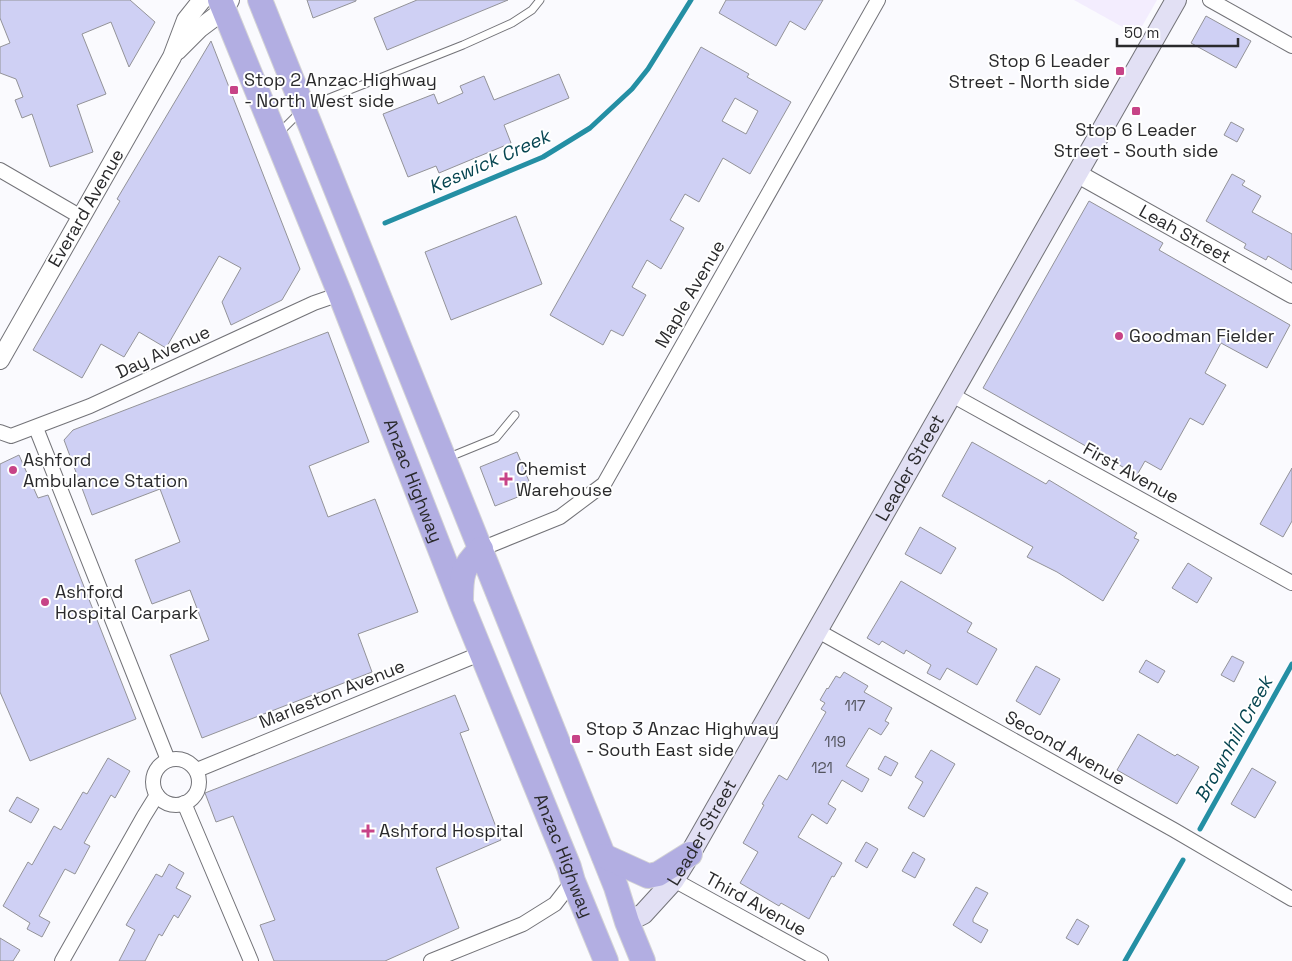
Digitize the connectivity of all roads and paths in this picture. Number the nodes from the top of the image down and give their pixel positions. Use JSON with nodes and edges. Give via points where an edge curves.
{"nodes":[{"id":1,"x":202,"y":0,"type":"edge"},
{"id":2,"x":260,"y":0,"type":"edge"},
{"id":3,"x":540,"y":0,"type":"edge"},
{"id":4,"x":878,"y":0,"type":"edge"},
{"id":5,"x":1176,"y":0,"type":"edge"},
{"id":6,"x":1210,"y":0,"type":"edge"},
{"id":7,"x":225,"y":3,"type":"edge"},
{"id":8,"x":1292,"y":46,"type":"edge"},
{"id":9,"x":172,"y":57,"type":"junction"},
{"id":10,"x":304,"y":108,"type":"junction"},
{"id":11,"x":276,"y":136,"type":"junction"},
{"id":12,"x":0,"y":170,"type":"edge"},
{"id":13,"x":1078,"y":174,"type":"junction"},
{"id":14,"x":81,"y":217,"type":"junction"},
{"id":15,"x":340,"y":294,"type":"junction"},
{"id":16,"x":1292,"y":294,"type":"edge"},
{"id":17,"x":0,"y":360,"type":"edge"},
{"id":18,"x":409,"y":370,"type":"junction"},
{"id":19,"x":374,"y":383,"type":"junction"},
{"id":20,"x":952,"y":395,"type":"junction"},
{"id":21,"x":515,"y":415,"type":"dead end"},
{"id":22,"x":36,"y":428,"type":"junction"},
{"id":23,"x":0,"y":432,"type":"edge"},
{"id":24,"x":445,"y":459,"type":"junction"},
{"id":25,"x":434,"y":536,"type":"junction"},
{"id":26,"x":481,"y":549,"type":"junction"},
{"id":27,"x":1292,"y":583,"type":"edge"},
{"id":28,"x":461,"y":603,"type":"junction"},
{"id":29,"x":818,"y":630,"type":"junction"},
{"id":30,"x":482,"y":653,"type":"junction"},
{"id":31,"x":561,"y":748,"type":"junction"},
{"id":32,"x":168,"y":760,"type":"junction"},
{"id":33,"x":527,"y":763,"type":"junction"},
{"id":34,"x":196,"y":770,"type":"junction"},
{"id":35,"x":158,"y":795,"type":"junction"},
{"id":36,"x":184,"y":803,"type":"junction"},
{"id":37,"x":690,"y":854,"type":"junction"},
{"id":38,"x":604,"y":856,"type":"junction"},
{"id":39,"x":571,"y":874,"type":"junction"},
{"id":40,"x":674,"y":880,"type":"junction"},
{"id":41,"x":1292,"y":899,"type":"edge"},
{"id":42,"x":627,"y":922,"type":"junction"},
{"id":43,"x":62,"y":961,"type":"edge"},
{"id":44,"x":251,"y":961,"type":"edge"},
{"id":45,"x":431,"y":961,"type":"edge"},
{"id":46,"x":606,"y":961,"type":"edge"},
{"id":47,"x":624,"y":961,"type":"edge"},
{"id":48,"x":643,"y":961,"type":"edge"},
{"id":49,"x":821,"y":961,"type":"edge"}],
"edges":[{"from":1,"to":9,"type":"street","name":"Everard Avenue","via":[[186,20]]},
{"from":2,"to":10,"type":"highway","name":"Anzac Highway"},
{"from":3,"to":10,"type":"lane","via":[[532,10],[512,23]]},
{"from":4,"to":26,"type":"street","name":"Maple Avenue","via":[[604,484],[560,517]]},
{"from":5,"to":13,"type":"main road","name":"Leader Street"},
{"from":6,"to":8,"type":"street"},
{"from":7,"to":9,"type":"street","name":"Everard Avenue"},
{"from":7,"to":11,"type":"highway","name":"Anzac Highway"},
{"from":9,"to":14,"type":"street","name":"Everard Avenue"},
{"from":10,"to":11,"type":"lane"},
{"from":10,"to":18,"type":"highway","name":"Anzac Highway"},
{"from":11,"to":15,"type":"highway","name":"Anzac Highway"},
{"from":12,"to":14,"type":"street"},
{"from":13,"to":16,"type":"street","name":"Leah Street"},
{"from":13,"to":20,"type":"main road","name":"Leader Street"},
{"from":14,"to":17,"type":"street","name":"Everard Avenue"},
{"from":15,"to":19,"type":"highway","name":"Anzac Highway"},
{"from":15,"to":22,"type":"street","name":"Day Avenue"},
{"from":18,"to":19,"type":"highway"},
{"from":18,"to":24,"type":"highway","name":"Anzac Highway"},
{"from":19,"to":25,"type":"highway","name":"Anzac Highway"},
{"from":20,"to":27,"type":"street","name":"First Avenue"},
{"from":20,"to":29,"type":"main road","name":"Leader Street"},
{"from":21,"to":24,"type":"lane","via":[[496,438]]},
{"from":22,"to":23,"type":"street","name":"Day Avenue","via":[[11,436]]},
{"from":22,"to":32,"type":"street"},
{"from":24,"to":26,"type":"highway","name":"Anzac Highway"},
{"from":25,"to":26,"type":"highway","via":[[466,549]]},
{"from":25,"to":28,"type":"highway","name":"Anzac Highway"},
{"from":26,"to":28,"type":"highway","via":[[468,561],[465,569],[461,581]]},
{"from":26,"to":31,"type":"highway","name":"Anzac Highway"},
{"from":28,"to":30,"type":"highway","name":"Anzac Highway"},
{"from":29,"to":37,"type":"main road","name":"Leader Street"},
{"from":29,"to":41,"type":"street","name":"Second Avenue"},
{"from":30,"to":33,"type":"highway","name":"Anzac Highway"},
{"from":30,"to":34,"type":"street","name":"Marleston Avenue"},
{"from":31,"to":33,"type":"highway"},
{"from":31,"to":38,"type":"highway","name":"Anzac Highway"},
{"from":32,"to":34,"type":"street","via":[[181,759]]},
{"from":32,"to":35,"type":"street","via":[[154,775]]},
{"from":33,"to":39,"type":"highway","name":"Anzac Highway"},
{"from":34,"to":36,"type":"street","via":[[199,786],[193,798]]},
{"from":35,"to":36,"type":"street","via":[[174,805]]},
{"from":35,"to":43,"type":"street"},
{"from":36,"to":44,"type":"street"},
{"from":37,"to":38,"type":"highway","via":[[664,871],[648,876]]},
{"from":37,"to":40,"type":"main road","name":"Leader Street"},
{"from":38,"to":42,"type":"highway","name":"Anzac Highway"},
{"from":39,"to":42,"type":"highway","via":[[596,908],[613,920]]},
{"from":39,"to":45,"type":"street","via":[[555,904],[523,924]]},
{"from":39,"to":46,"type":"highway","name":"Anzac Highway"},
{"from":40,"to":42,"type":"main road","name":"Leader Street","via":[[643,914]]},
{"from":40,"to":49,"type":"street","name":"Third Avenue"},
{"from":42,"to":47,"type":"highway"},
{"from":42,"to":48,"type":"highway","name":"Anzac Highway"}]}
